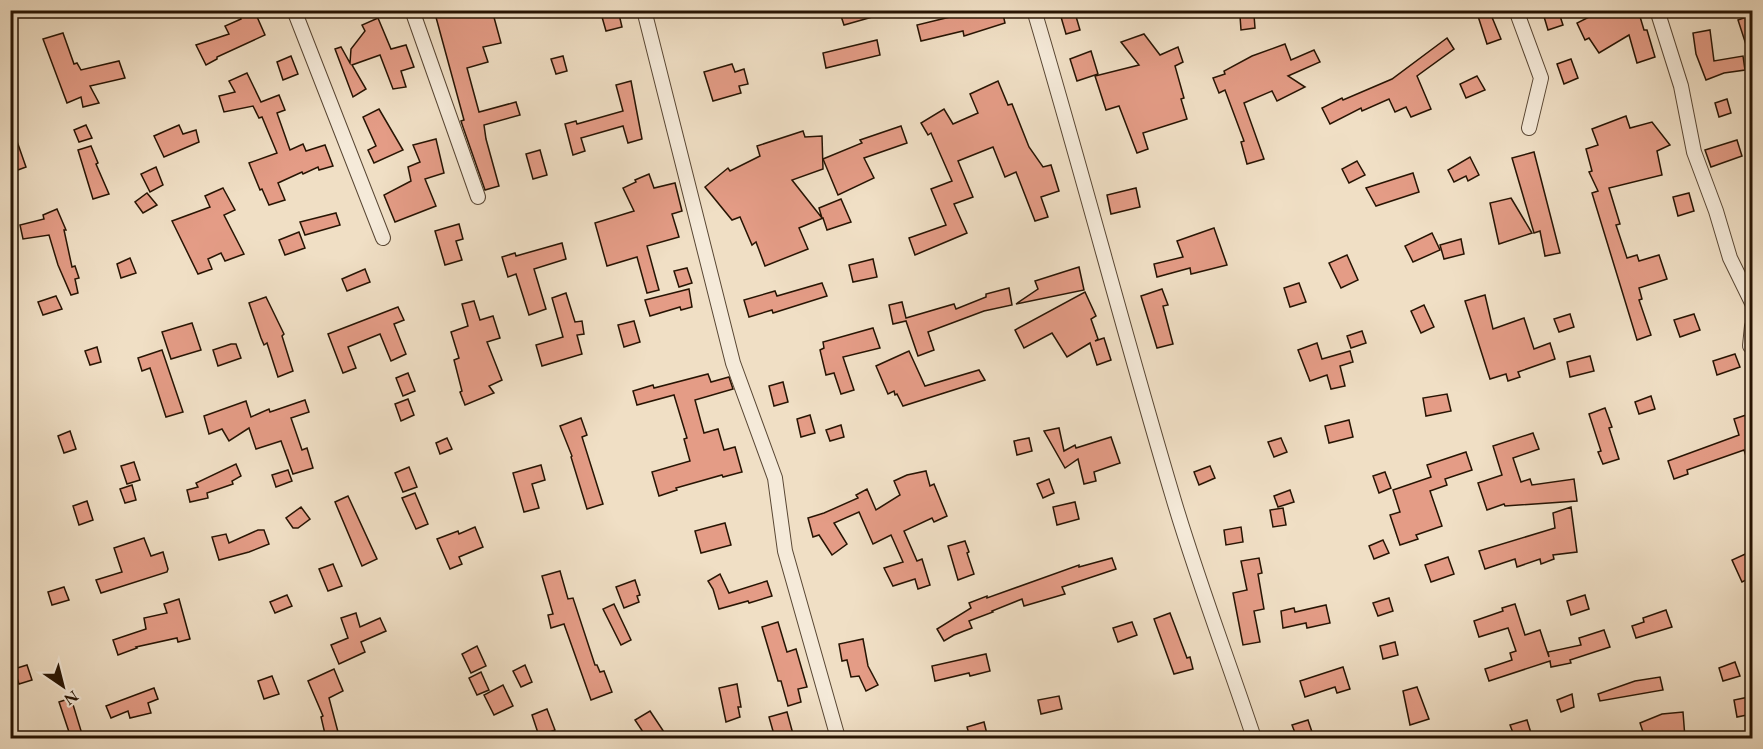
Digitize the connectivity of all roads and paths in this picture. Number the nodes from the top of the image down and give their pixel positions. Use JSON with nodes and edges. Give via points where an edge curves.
{"nodes":[{"id":1,"x":294,"y":10,"type":"edge"},
{"id":2,"x":412,"y":10,"type":"edge"},
{"id":3,"x":644,"y":10,"type":"edge"},
{"id":4,"x":1034,"y":10,"type":"edge"},
{"id":5,"x":1516,"y":10,"type":"edge"},
{"id":6,"x":1657,"y":10,"type":"edge"},
{"id":7,"x":1530,"y":128,"type":"dead end"},
{"id":8,"x":478,"y":197,"type":"dead end"},
{"id":9,"x":383,"y":238,"type":"dead end"},
{"id":10,"x":1752,"y":303,"type":"edge"},
{"id":11,"x":1752,"y":326,"type":"edge"},
{"id":12,"x":1750,"y":346,"type":"dead end"},
{"id":13,"x":838,"y":738,"type":"edge"},
{"id":14,"x":1254,"y":738,"type":"edge"}],
"edges":[{"from":1,"to":9,"type":"street"},
{"from":2,"to":8,"type":"street"},
{"from":3,"to":13,"type":"street","via":[[733,363],[775,478],[785,551]]},
{"from":4,"to":14,"type":"street","via":[[1172,495]]},
{"from":5,"to":7,"type":"street","via":[[1541,78]]},
{"from":6,"to":10,"type":"street","via":[[1694,152],[1730,258]]},
{"from":11,"to":12,"type":"street"}]}
